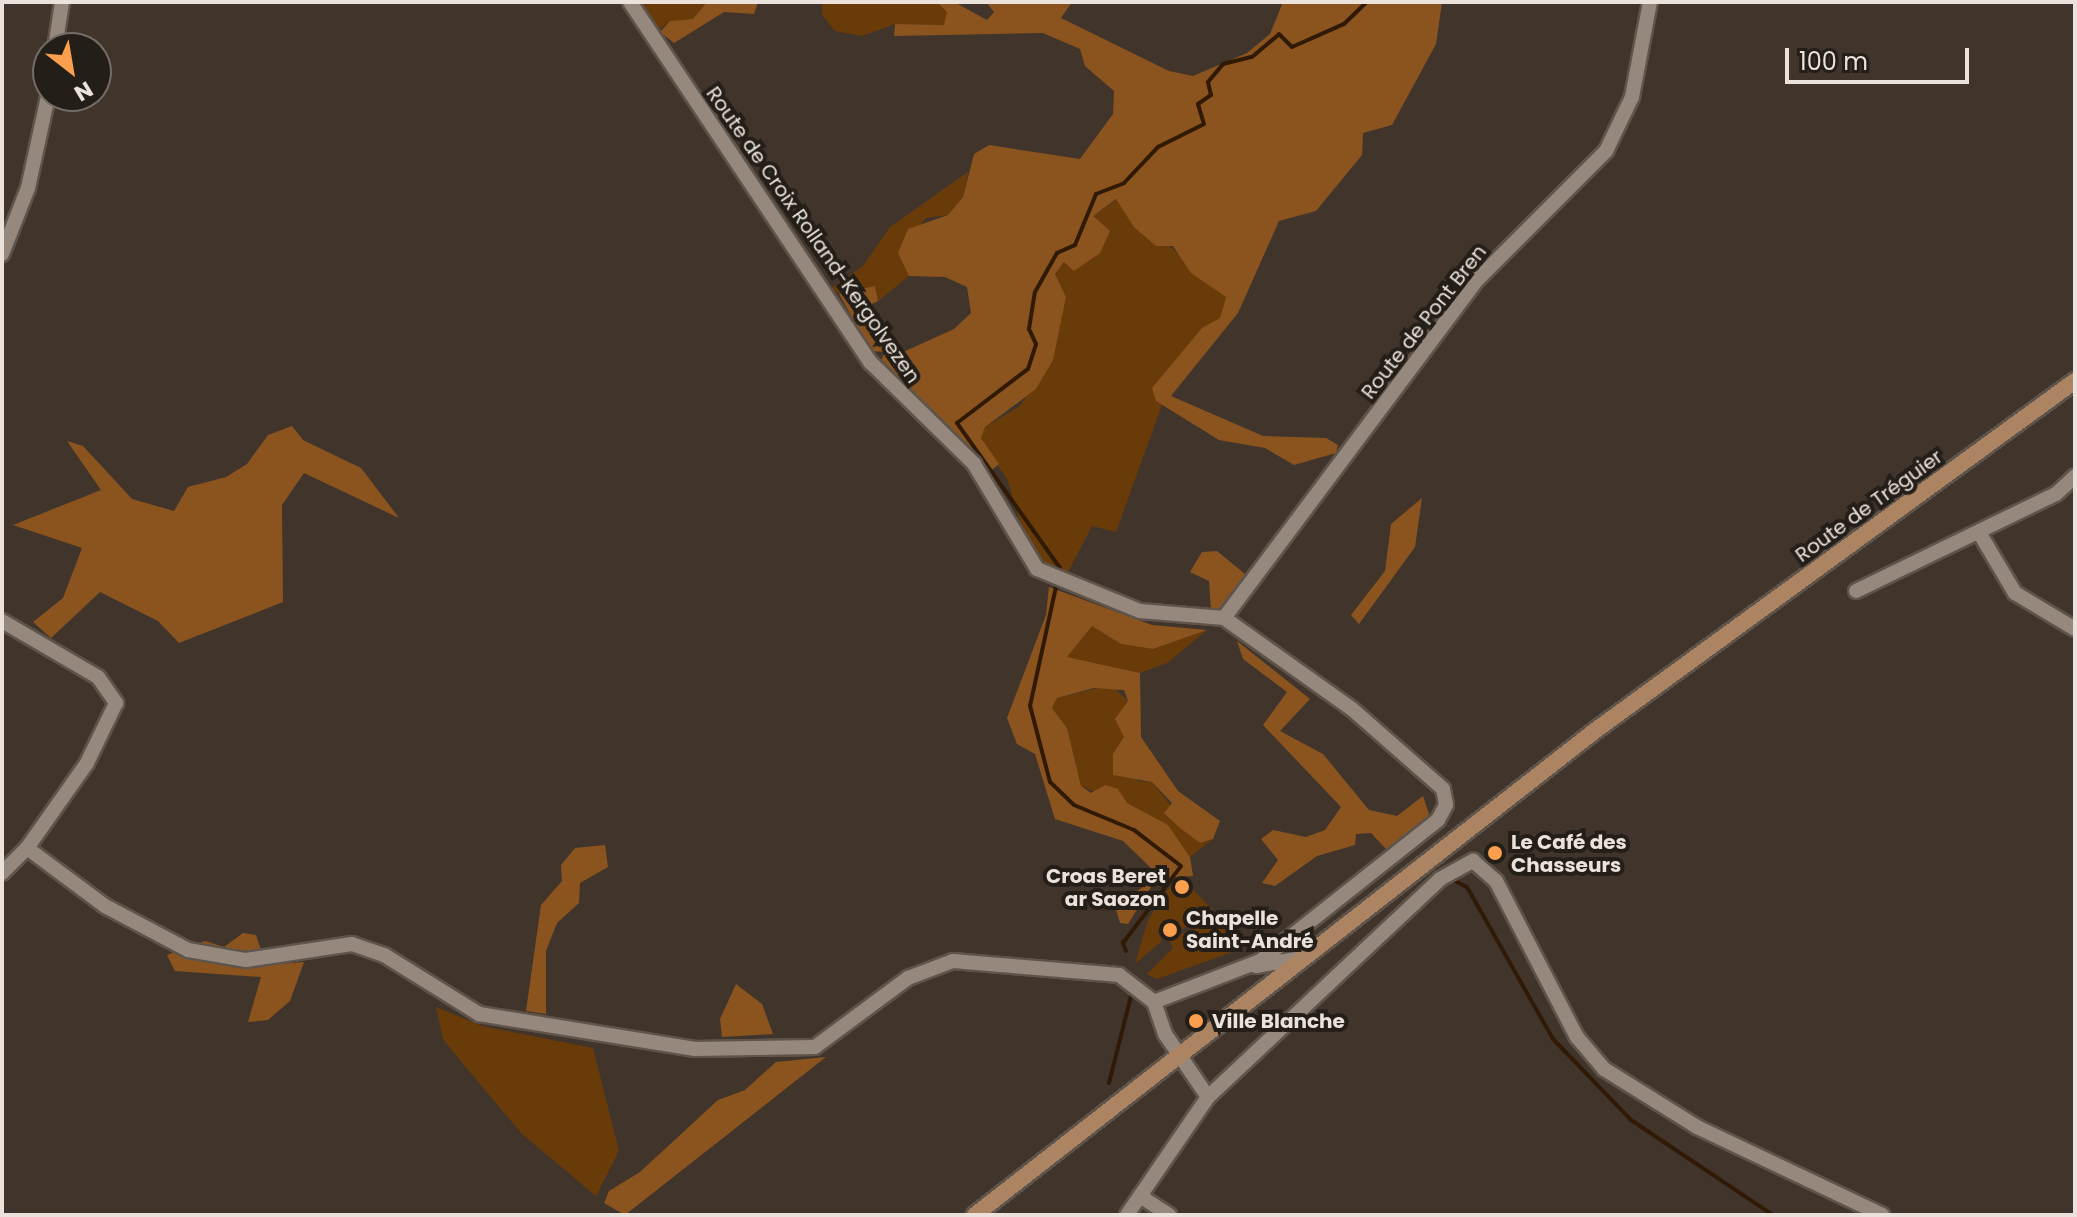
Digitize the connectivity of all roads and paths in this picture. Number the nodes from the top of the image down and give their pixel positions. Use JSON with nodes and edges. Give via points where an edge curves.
{"nodes":[{"id":1,"x":62,"y":2,"type":"edge"},
{"id":2,"x":630,"y":2,"type":"edge"},
{"id":3,"x":1650,"y":2,"type":"edge"},
{"id":4,"x":57,"y":32,"type":"edge"},
{"id":5,"x":45,"y":112,"type":"edge"},
{"id":6,"x":2,"y":254,"type":"edge"},
{"id":7,"x":2075,"y":381,"type":"edge"},
{"id":8,"x":2075,"y":476,"type":"edge"},
{"id":9,"x":1980,"y":534,"type":"junction"},
{"id":10,"x":1856,"y":591,"type":"dead end"},
{"id":11,"x":1224,"y":618,"type":"junction"},
{"id":12,"x":2,"y":621,"type":"edge"},
{"id":13,"x":2075,"y":629,"type":"edge"},
{"id":14,"x":27,"y":848,"type":"junction"},
{"id":15,"x":2,"y":873,"type":"edge"},
{"id":16,"x":1303,"y":958,"type":"junction"},
{"id":17,"x":1250,"y":967,"type":"junction"},
{"id":18,"x":1154,"y":1002,"type":"junction"},
{"id":19,"x":1179,"y":1054,"type":"junction"},
{"id":20,"x":1208,"y":1097,"type":"junction"},
{"id":21,"x":1140,"y":1196,"type":"junction"},
{"id":22,"x":975,"y":1215,"type":"edge"},
{"id":23,"x":1127,"y":1215,"type":"edge"},
{"id":24,"x":1169,"y":1215,"type":"edge"},
{"id":25,"x":1882,"y":1215,"type":"edge"}],
"edges":[{"from":1,"to":4,"type":"street"},
{"from":2,"to":11,"type":"street","name":"Route de Croix Rolland-Kergolvezen","via":[[870,362],[982,474],[1037,569],[1140,611]]},
{"from":3,"to":11,"type":"street","name":"Route de Pont Bren","via":[[1632,97],[1606,151],[1471,288]]},
{"from":5,"to":6,"type":"street","via":[[28,188]]},
{"from":7,"to":16,"type":"main road","name":"Route de Tréguier","via":[[1687,663]]},
{"from":8,"to":9,"type":"street"},
{"from":9,"to":10,"type":"street"},
{"from":9,"to":13,"type":"street","via":[[2015,593]]},
{"from":11,"to":17,"type":"street","via":[[1352,709],[1434,777],[1446,797],[1443,813],[1424,833]]},
{"from":12,"to":14,"type":"street","via":[[98,677],[116,703],[87,763]]},
{"from":14,"to":15,"type":"street"},
{"from":14,"to":18,"type":"street","via":[[139,927],[200,954],[262,959],[352,944],[384,955],[479,1014],[655,1046],[815,1047],[908,978],[968,959],[1107,971]]},
{"from":16,"to":17,"type":"street"},
{"from":16,"to":19,"type":"main road","name":"Route de Tréguier"},
{"from":17,"to":18,"type":"street"},
{"from":18,"to":19,"type":"street"},
{"from":19,"to":20,"type":"street"},
{"from":19,"to":22,"type":"main road","name":"Route de Tréguier"},
{"from":20,"to":21,"type":"street"},
{"from":20,"to":25,"type":"street","via":[[1440,879],[1473,861],[1496,881],[1566,1018],[1604,1069],[1697,1127]]},
{"from":21,"to":23,"type":"street"},
{"from":21,"to":24,"type":"street"}]}
